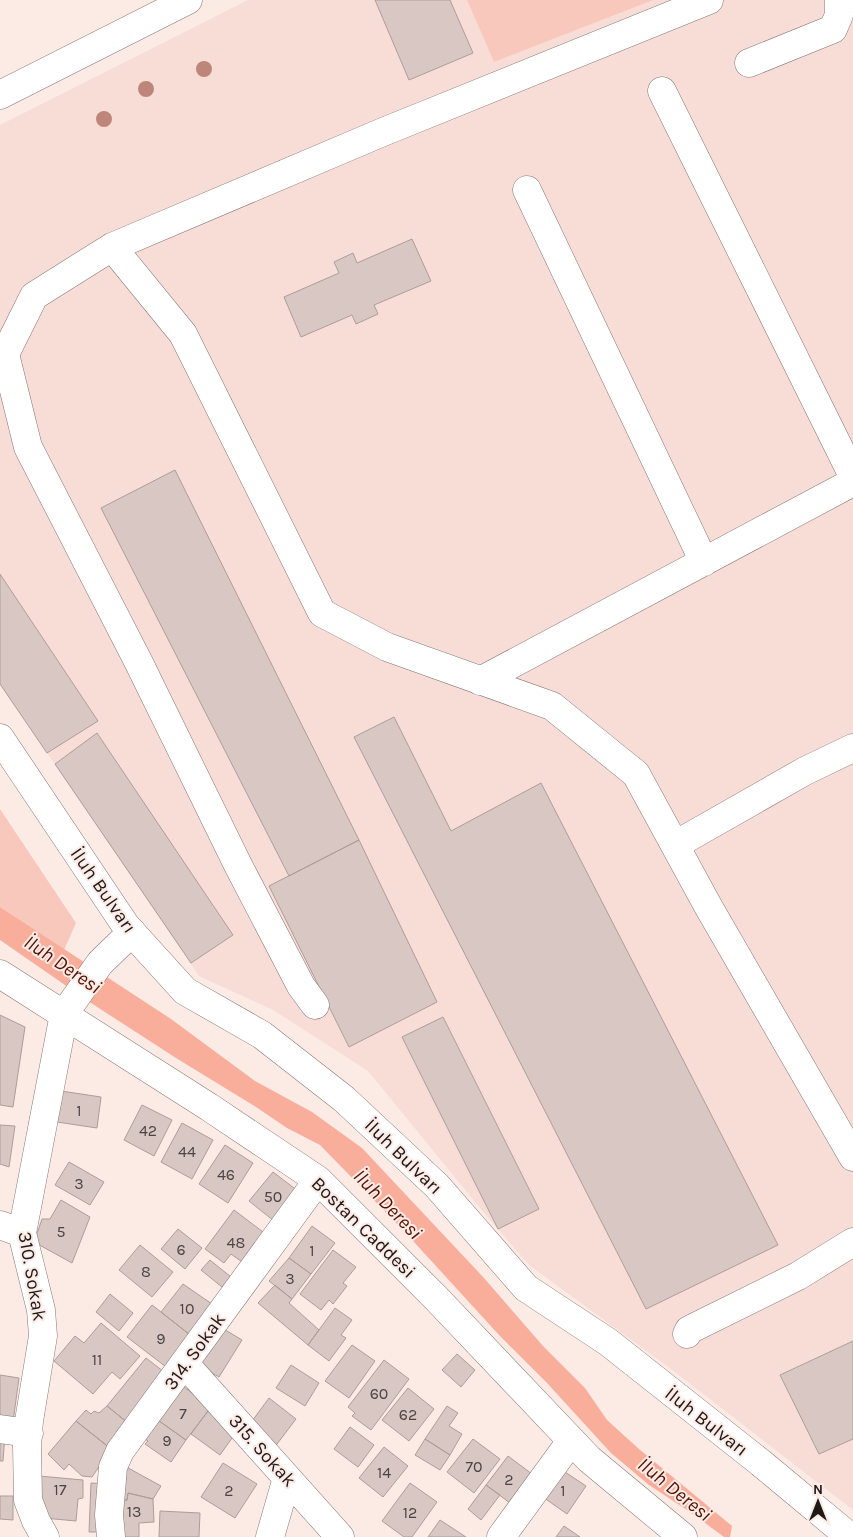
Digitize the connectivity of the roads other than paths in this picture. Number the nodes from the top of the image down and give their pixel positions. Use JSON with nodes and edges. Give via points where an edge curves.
{"nodes":[{"id":1,"x":188,"y":0,"type":"edge"},
{"id":2,"x":710,"y":0,"type":"edge"},
{"id":3,"x":840,"y":0,"type":"edge"},
{"id":4,"x":750,"y":63,"type":"dead end"},
{"id":5,"x":662,"y":91,"type":"dead end"},
{"id":6,"x":0,"y":95,"type":"edge"},
{"id":7,"x":527,"y":190,"type":"dead end"},
{"id":8,"x":112,"y":247,"type":"junction"},
{"id":9,"x":853,"y":476,"type":"edge"},
{"id":10,"x":853,"y":482,"type":"edge"},
{"id":11,"x":704,"y":562,"type":"junction"},
{"id":12,"x":480,"y":680,"type":"junction"},
{"id":13,"x":0,"y":738,"type":"edge"},
{"id":14,"x":853,"y":748,"type":"edge"},
{"id":15,"x":675,"y":845,"type":"junction"},
{"id":16,"x":132,"y":932,"type":"junction"},
{"id":17,"x":0,"y":974,"type":"edge"},
{"id":18,"x":315,"y":1005,"type":"dead end"},
{"id":19,"x":69,"y":1006,"type":"junction"},
{"id":20,"x":853,"y":1157,"type":"edge"},
{"id":21,"x":318,"y":1180,"type":"junction"},
{"id":22,"x":11,"y":1229,"type":"edge"},
{"id":23,"x":853,"y":1242,"type":"edge"},
{"id":24,"x":687,"y":1334,"type":"dead end"},
{"id":25,"x":185,"y":1364,"type":"junction"},
{"id":26,"x":0,"y":1429,"type":"edge"},
{"id":27,"x":29,"y":1433,"type":"junction"},
{"id":28,"x":571,"y":1441,"type":"junction"},
{"id":29,"x":288,"y":1478,"type":"junction"},
{"id":30,"x":44,"y":1537,"type":"edge"},
{"id":31,"x":111,"y":1537,"type":"edge"},
{"id":32,"x":270,"y":1537,"type":"edge"},
{"id":33,"x":340,"y":1537,"type":"edge"},
{"id":34,"x":501,"y":1537,"type":"edge"},
{"id":35,"x":683,"y":1537,"type":"edge"},
{"id":36,"x":850,"y":1537,"type":"edge"}],
"edges":[{"from":1,"to":6,"type":"street"},
{"from":2,"to":8,"type":"street"},
{"from":3,"to":4,"type":"street","via":[[839,15],[833,29]]},
{"from":5,"to":9,"type":"street"},
{"from":7,"to":11,"type":"street"},
{"from":8,"to":12,"type":"street","via":[[183,334],[322,614],[387,647]]},
{"from":8,"to":18,"type":"street","via":[[34,296],[5,354],[28,447],[256,899],[301,986]]},
{"from":10,"to":11,"type":"street"},
{"from":11,"to":12,"type":"street"},
{"from":12,"to":15,"type":"street","via":[[552,706],[636,774]]},
{"from":13,"to":16,"type":"street","name":"İluh Bulvarı"},
{"from":14,"to":15,"type":"street","via":[[805,771]]},
{"from":15,"to":20,"type":"street"},
{"from":16,"to":19,"type":"street","via":[[97,967]]},
{"from":16,"to":36,"type":"street","name":"İluh Bulvarı","via":[[185,991],[262,1035],[344,1099],[437,1186],[526,1288],[608,1342]]},
{"from":17,"to":19,"type":"street","name":"Bostan Caddesi"},
{"from":19,"to":21,"type":"street","name":"Bostan Caddesi"},
{"from":19,"to":22,"type":"street","name":"310. Sokak"},
{"from":21,"to":25,"type":"street","name":"314. Sokak"},
{"from":21,"to":28,"type":"street","name":"Bostan Caddesi","via":[[436,1298]]},
{"from":22,"to":27,"type":"street","name":"310. Sokak","via":[[41,1310],[43,1336]]},
{"from":23,"to":24,"type":"street","via":[[798,1276],[689,1330]]},
{"from":25,"to":29,"type":"street","name":"315. Sokak"},
{"from":25,"to":31,"type":"street","name":"314. Sokak","via":[[120,1451],[113,1467],[109,1515]]},
{"from":26,"to":27,"type":"street"},
{"from":27,"to":30,"type":"street","name":"310. Sokak","via":[[28,1500]]},
{"from":28,"to":34,"type":"street"},
{"from":28,"to":35,"type":"street","name":"Bostan Caddesi"},
{"from":29,"to":32,"type":"street"},
{"from":29,"to":33,"type":"street","name":"315. Sokak"}]}
